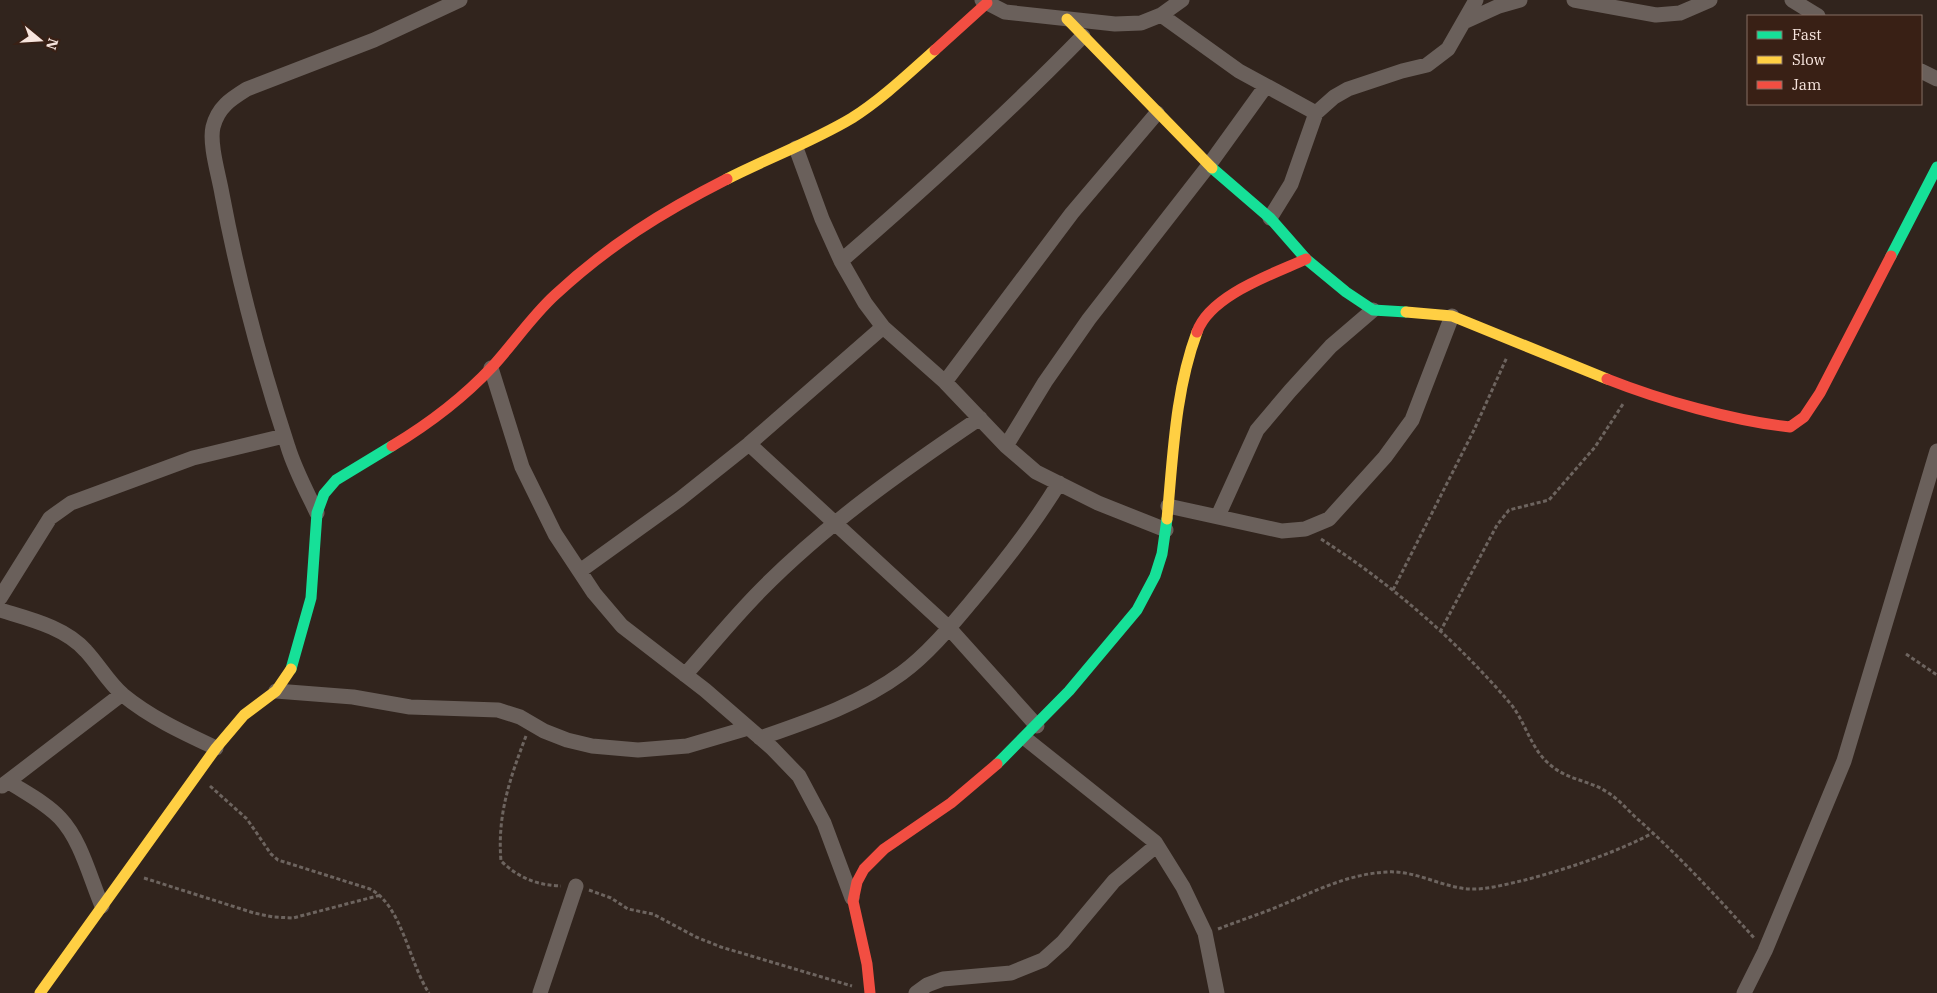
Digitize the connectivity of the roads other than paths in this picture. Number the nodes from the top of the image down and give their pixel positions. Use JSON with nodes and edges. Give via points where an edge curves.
{"nodes":[{"id":1,"x":460,"y":0,"type":"edge"},
{"id":2,"x":1182,"y":0,"type":"edge"},
{"id":3,"x":1476,"y":0,"type":"edge"},
{"id":4,"x":1520,"y":0,"type":"edge"},
{"id":5,"x":1574,"y":0,"type":"edge"},
{"id":6,"x":1710,"y":0,"type":"edge"},
{"id":7,"x":1792,"y":0,"type":"edge"},
{"id":8,"x":984,"y":2,"type":"edge"},
{"id":9,"x":1160,"y":15,"type":"junction"},
{"id":10,"x":1816,"y":15,"type":"edge"},
{"id":11,"x":1067,"y":19,"type":"junction"},
{"id":12,"x":1466,"y":21,"type":"junction"},
{"id":13,"x":1083,"y":36,"type":"junction"},
{"id":14,"x":1922,"y":71,"type":"edge"},
{"id":15,"x":1937,"y":79,"type":"edge"},
{"id":16,"x":1266,"y":86,"type":"junction"},
{"id":17,"x":1157,"y":112,"type":"junction"},
{"id":18,"x":1316,"y":114,"type":"junction"},
{"id":19,"x":796,"y":148,"type":"junction"},
{"id":20,"x":1209,"y":165,"type":"junction"},
{"id":21,"x":1937,"y":167,"type":"edge"},
{"id":22,"x":1270,"y":218,"type":"junction"},
{"id":23,"x":1306,"y":259,"type":"junction"},
{"id":24,"x":841,"y":261,"type":"junction"},
{"id":25,"x":1373,"y":310,"type":"junction"},
{"id":26,"x":1452,"y":316,"type":"junction"},
{"id":27,"x":883,"y":327,"type":"junction"},
{"id":28,"x":491,"y":368,"type":"junction"},
{"id":29,"x":945,"y":382,"type":"junction"},
{"id":30,"x":980,"y":418,"type":"junction"},
{"id":31,"x":284,"y":436,"type":"junction"},
{"id":32,"x":749,"y":444,"type":"junction"},
{"id":33,"x":1006,"y":446,"type":"junction"},
{"id":34,"x":1937,"y":451,"type":"edge"},
{"id":35,"x":1059,"y":483,"type":"junction"},
{"id":36,"x":1168,"y":506,"type":"junction"},
{"id":37,"x":317,"y":513,"type":"junction"},
{"id":38,"x":1218,"y":516,"type":"junction"},
{"id":39,"x":836,"y":522,"type":"junction"},
{"id":40,"x":1166,"y":530,"type":"junction"},
{"id":41,"x":580,"y":571,"type":"junction"},
{"id":42,"x":0,"y":598,"type":"edge"},
{"id":43,"x":0,"y":610,"type":"edge"},
{"id":44,"x":949,"y":628,"type":"junction"},
{"id":45,"x":685,"y":675,"type":"junction"},
{"id":46,"x":276,"y":691,"type":"junction"},
{"id":47,"x":122,"y":694,"type":"junction"},
{"id":48,"x":1037,"y":726,"type":"junction"},
{"id":49,"x":748,"y":728,"type":"junction"},
{"id":50,"x":760,"y":738,"type":"junction"},
{"id":51,"x":1026,"y":739,"type":"junction"},
{"id":52,"x":216,"y":748,"type":"junction"},
{"id":53,"x":4,"y":784,"type":"edge"},
{"id":54,"x":1157,"y":845,"type":"junction"},
{"id":55,"x":576,"y":886,"type":"road end"},
{"id":56,"x":852,"y":898,"type":"junction"},
{"id":57,"x":102,"y":906,"type":"junction"},
{"id":58,"x":872,"y":992,"type":"edge"},
{"id":59,"x":40,"y":993,"type":"edge"},
{"id":60,"x":540,"y":993,"type":"edge"},
{"id":61,"x":916,"y":993,"type":"edge"},
{"id":62,"x":1217,"y":993,"type":"edge"},
{"id":63,"x":1744,"y":993,"type":"edge"}],
"edges":[{"from":1,"to":31,"type":"street","via":[[374,40],[247,89],[219,111],[212,128],[230,237]]},
{"from":2,"to":9,"type":"street"},
{"from":3,"to":12,"type":"street"},
{"from":4,"to":12,"type":"street"},
{"from":5,"to":6,"type":"street","via":[[1656,15],[1680,13]]},
{"from":7,"to":10,"type":"street"},
{"from":8,"to":11,"type":"street","via":[[1004,12]]},
{"from":8,"to":19,"type":"street","via":[[905,77],[852,118]]},
{"from":9,"to":11,"type":"street","via":[[1141,23]]},
{"from":9,"to":16,"type":"street","via":[[1239,71]]},
{"from":11,"to":13,"type":"street"},
{"from":12,"to":18,"type":"street","via":[[1448,49],[1427,65],[1348,89]]},
{"from":13,"to":17,"type":"street"},
{"from":13,"to":24,"type":"street","via":[[957,160]]},
{"from":14,"to":15,"type":"street"},
{"from":16,"to":18,"type":"street"},
{"from":16,"to":20,"type":"street"},
{"from":17,"to":20,"type":"street"},
{"from":17,"to":29,"type":"street","via":[[1072,214]]},
{"from":18,"to":22,"type":"street","via":[[1291,184]]},
{"from":19,"to":24,"type":"street"},
{"from":19,"to":28,"type":"street","via":[[748,168],[668,209],[609,249],[554,296]]},
{"from":20,"to":22,"type":"street"},
{"from":20,"to":33,"type":"street","via":[[1089,319]]},
{"from":21,"to":26,"type":"street","via":[[1820,392],[1804,417],[1790,427],[1723,414],[1632,389]]},
{"from":22,"to":23,"type":"street"},
{"from":23,"to":25,"type":"street"},
{"from":23,"to":36,"type":"street","via":[[1257,281],[1227,300],[1206,315],[1195,333],[1185,372]]},
{"from":24,"to":27,"type":"street"},
{"from":25,"to":26,"type":"street"},
{"from":25,"to":38,"type":"street","via":[[1331,346],[1257,430]]},
{"from":26,"to":38,"type":"street","via":[[1412,420],[1385,457],[1328,519],[1305,529],[1282,531]]},
{"from":27,"to":29,"type":"street"},
{"from":27,"to":32,"type":"street"},
{"from":28,"to":37,"type":"street","via":[[404,439],[336,480],[324,494]]},
{"from":28,"to":41,"type":"street","via":[[522,466],[555,534]]},
{"from":29,"to":30,"type":"street"},
{"from":30,"to":33,"type":"street"},
{"from":30,"to":39,"type":"street","via":[[909,466]]},
{"from":31,"to":37,"type":"street"},
{"from":31,"to":42,"type":"street","via":[[193,458],[71,502],[50,518]]},
{"from":32,"to":39,"type":"street"},
{"from":32,"to":41,"type":"street","via":[[680,499]]},
{"from":33,"to":35,"type":"street","via":[[1036,472]]},
{"from":34,"to":63,"type":"street","via":[[1844,761],[1765,951]]},
{"from":35,"to":40,"type":"street","via":[[1098,503]]},
{"from":35,"to":44,"type":"street","via":[[1034,524]]},
{"from":36,"to":38,"type":"street"},
{"from":36,"to":40,"type":"street"},
{"from":37,"to":46,"type":"street","via":[[311,598],[291,668]]},
{"from":39,"to":44,"type":"street"},
{"from":39,"to":45,"type":"street","via":[[761,590]]},
{"from":40,"to":48,"type":"street","via":[[1160,562],[1146,595],[1093,665]]},
{"from":41,"to":45,"type":"street","via":[[622,626]]},
{"from":43,"to":47,"type":"street","via":[[66,634],[86,650]]},
{"from":44,"to":48,"type":"street"},
{"from":44,"to":50,"type":"street","via":[[901,674],[846,705]]},
{"from":45,"to":49,"type":"street"},
{"from":46,"to":49,"type":"street","via":[[353,697],[410,707],[498,710],[566,740],[638,750],[686,746]]},
{"from":46,"to":52,"type":"street","via":[[244,715]]},
{"from":47,"to":52,"type":"street","via":[[167,725]]},
{"from":47,"to":53,"type":"street"},
{"from":48,"to":51,"type":"street"},
{"from":49,"to":50,"type":"street"},
{"from":50,"to":56,"type":"street","via":[[799,776],[824,823]]},
{"from":51,"to":54,"type":"street"},
{"from":51,"to":56,"type":"street","via":[[981,780],[874,856],[861,875]]},
{"from":52,"to":57,"type":"street"},
{"from":53,"to":57,"type":"street","via":[[45,805],[60,818],[72,836]]},
{"from":54,"to":61,"type":"street","via":[[1114,880],[1063,942],[1043,960],[1011,973],[943,979]]},
{"from":54,"to":62,"type":"street","via":[[1183,887],[1205,933]]},
{"from":55,"to":60,"type":"street"},
{"from":56,"to":58,"type":"street"},
{"from":57,"to":59,"type":"street"}]}
